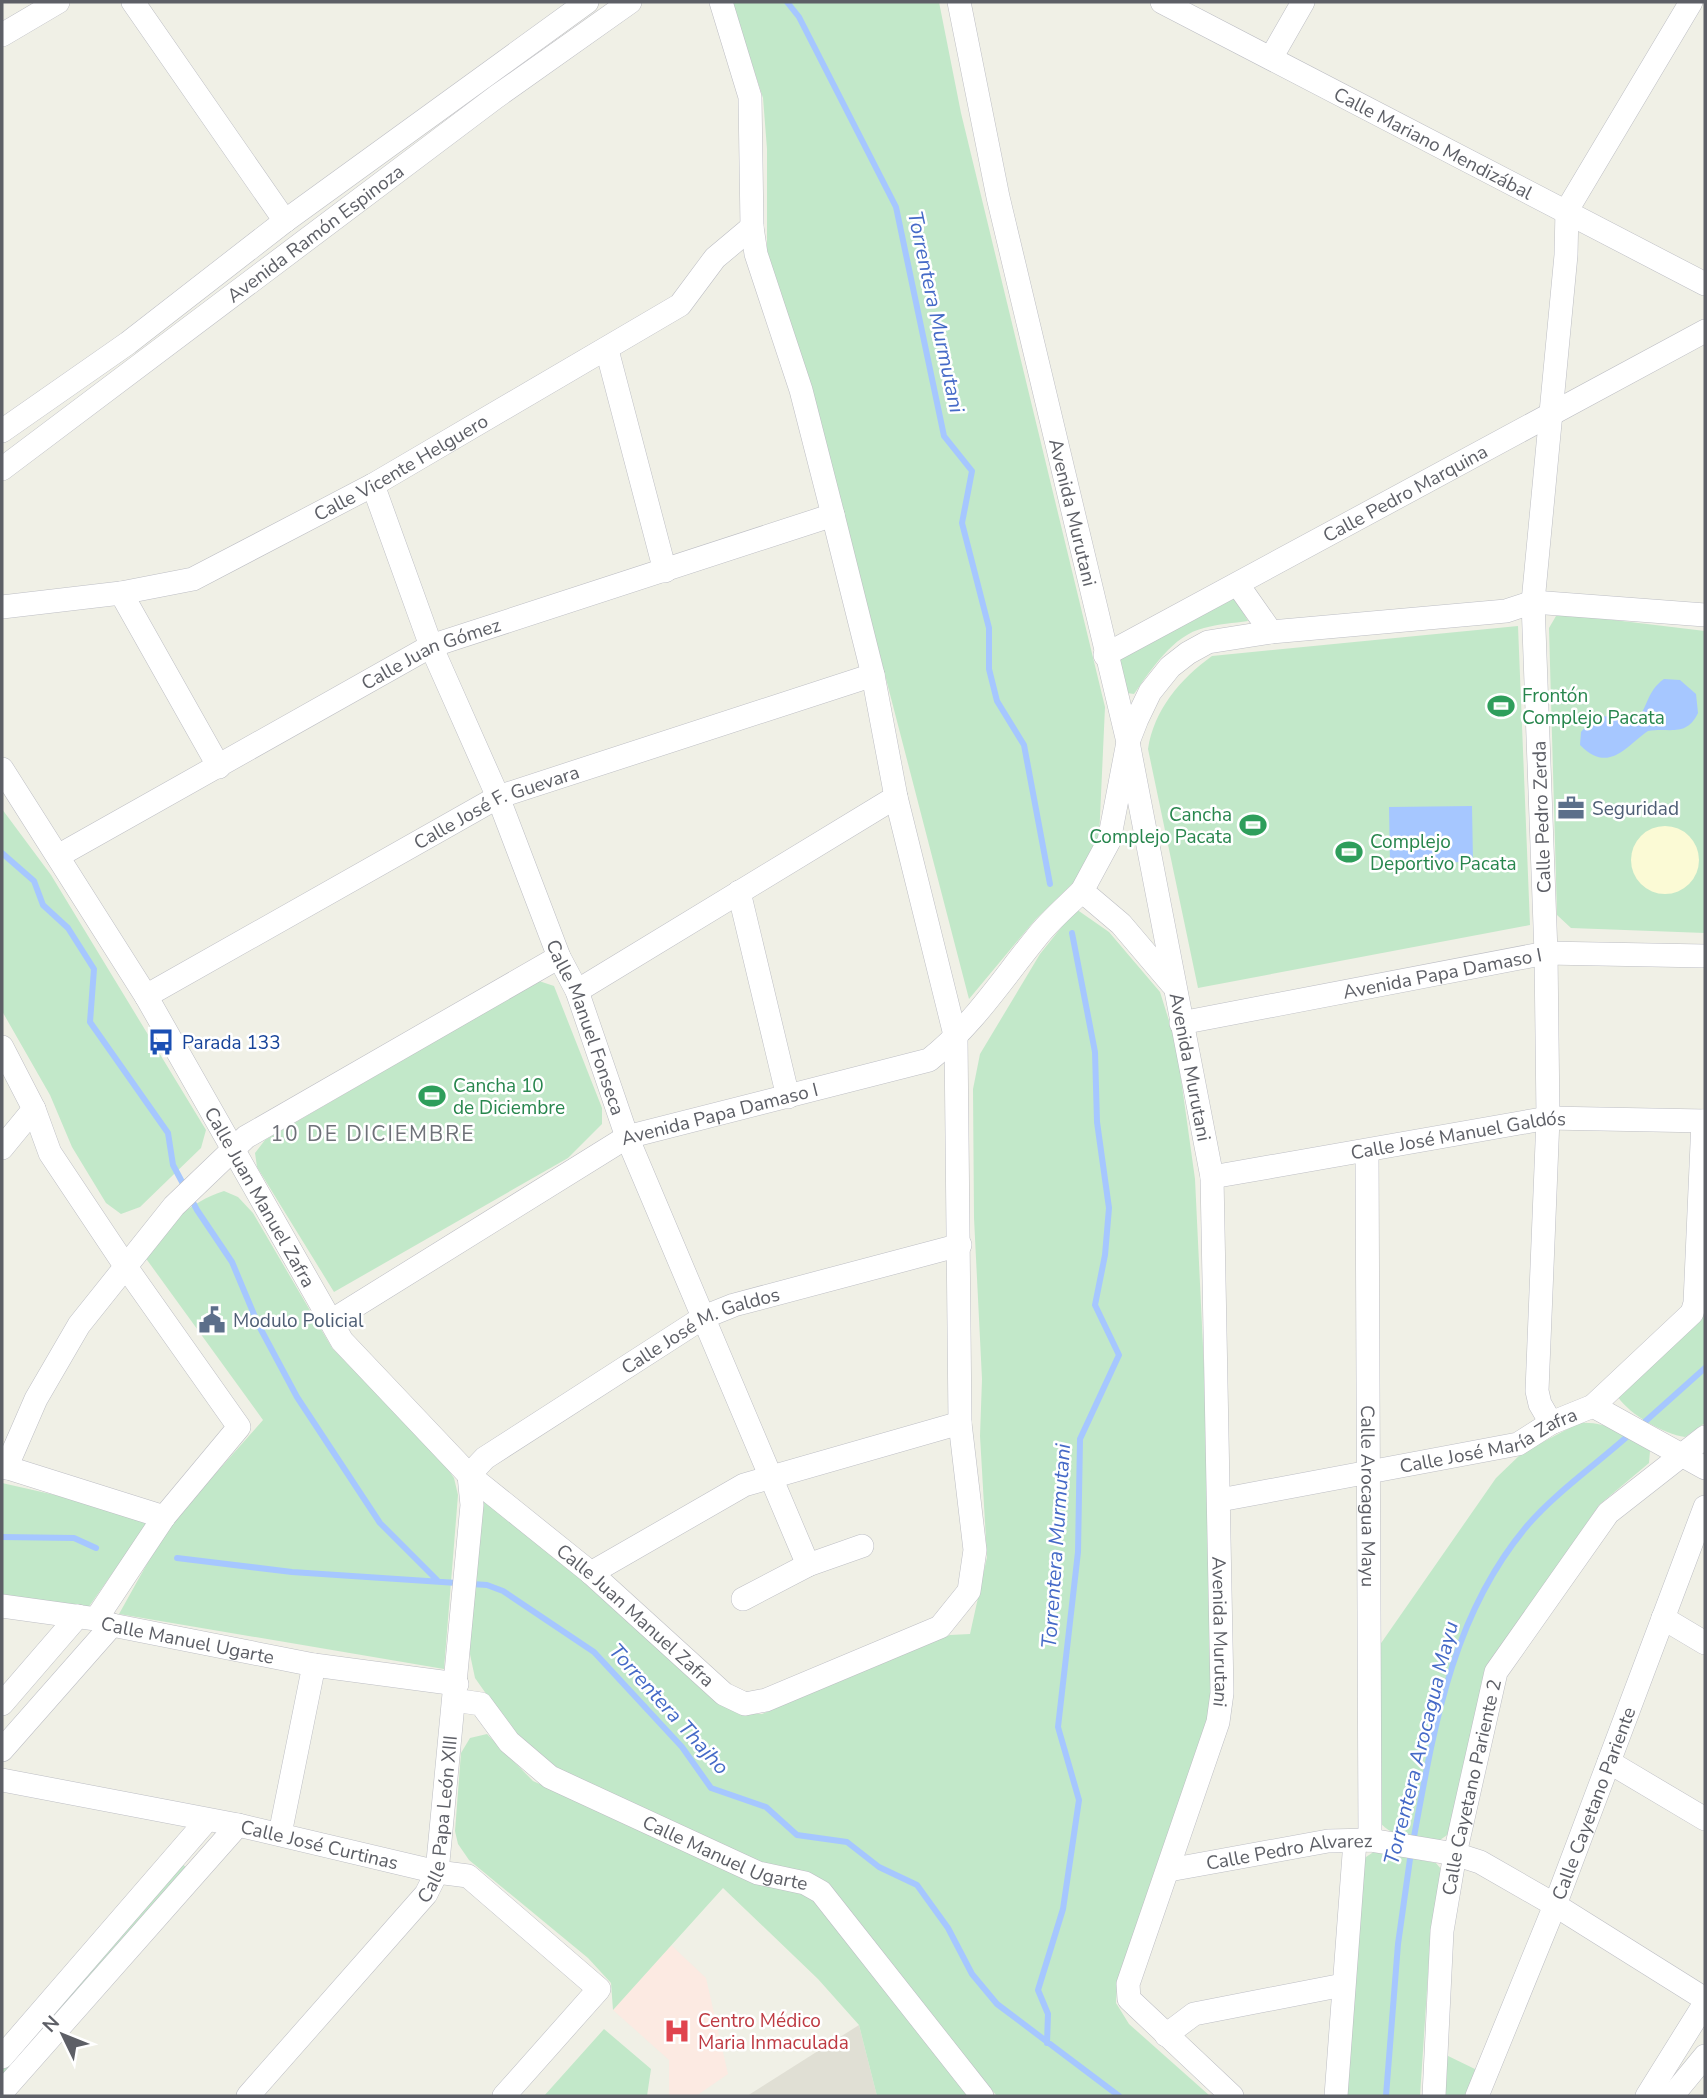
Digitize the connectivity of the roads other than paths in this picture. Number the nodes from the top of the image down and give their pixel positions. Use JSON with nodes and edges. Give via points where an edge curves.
{"nodes":[{"id":1,"x":58,"y":2,"type":"edge"},
{"id":2,"x":133,"y":2,"type":"edge"},
{"id":3,"x":587,"y":2,"type":"edge"},
{"id":4,"x":630,"y":2,"type":"edge"},
{"id":5,"x":721,"y":2,"type":"edge"},
{"id":6,"x":959,"y":2,"type":"edge"},
{"id":7,"x":1162,"y":2,"type":"edge"},
{"id":8,"x":1303,"y":2,"type":"edge"},
{"id":9,"x":1691,"y":2,"type":"edge"},
{"id":10,"x":2,"y":34,"type":"edge"},
{"id":11,"x":1271,"y":58,"type":"junction"},
{"id":12,"x":1567,"y":210,"type":"junction"},
{"id":13,"x":285,"y":221,"type":"junction"},
{"id":14,"x":752,"y":227,"type":"junction"},
{"id":15,"x":1703,"y":277,"type":"edge"},
{"id":16,"x":1705,"y":331,"type":"edge"},
{"id":17,"x":607,"y":350,"type":"junction"},
{"id":18,"x":1552,"y":414,"type":"junction"},
{"id":19,"x":2,"y":431,"type":"edge"},
{"id":20,"x":2,"y":469,"type":"edge"},
{"id":21,"x":373,"y":485,"type":"junction"},
{"id":22,"x":833,"y":515,"type":"junction"},
{"id":23,"x":666,"y":571,"type":"junction"},
{"id":24,"x":1238,"y":585,"type":"junction"},
{"id":25,"x":121,"y":593,"type":"junction"},
{"id":26,"x":1532,"y":602,"type":"junction"},
{"id":27,"x":2,"y":607,"type":"edge"},
{"id":28,"x":1705,"y":615,"type":"edge"},
{"id":29,"x":1271,"y":632,"type":"junction"},
{"id":30,"x":431,"y":646,"type":"junction"},
{"id":31,"x":1105,"y":655,"type":"junction"},
{"id":32,"x":873,"y":675,"type":"junction"},
{"id":33,"x":1128,"y":742,"type":"junction"},
{"id":34,"x":219,"y":767,"type":"junction"},
{"id":35,"x":2,"y":769,"type":"edge"},
{"id":36,"x":498,"y":797,"type":"junction"},
{"id":37,"x":896,"y":797,"type":"junction"},
{"id":38,"x":58,"y":856,"type":"junction"},
{"id":39,"x":1082,"y":891,"type":"junction"},
{"id":40,"x":739,"y":892,"type":"junction"},
{"id":41,"x":1546,"y":954,"type":"junction"},
{"id":42,"x":1705,"y":956,"type":"edge"},
{"id":43,"x":559,"y":957,"type":"junction"},
{"id":44,"x":1173,"y":985,"type":"junction"},
{"id":45,"x":577,"y":991,"type":"junction"},
{"id":46,"x":146,"y":996,"type":"junction"},
{"id":47,"x":1181,"y":1023,"type":"junction"},
{"id":48,"x":956,"y":1039,"type":"junction"},
{"id":49,"x":2,"y":1047,"type":"edge"},
{"id":50,"x":788,"y":1097,"type":"junction"},
{"id":51,"x":34,"y":1109,"type":"junction"},
{"id":52,"x":1548,"y":1118,"type":"junction"},
{"id":53,"x":1704,"y":1121,"type":"edge"},
{"id":54,"x":627,"y":1137,"type":"junction"},
{"id":55,"x":2,"y":1148,"type":"edge"},
{"id":56,"x":232,"y":1151,"type":"junction"},
{"id":57,"x":1367,"y":1151,"type":"junction"},
{"id":58,"x":1212,"y":1177,"type":"junction"},
{"id":59,"x":960,"y":1245,"type":"junction"},
{"id":60,"x":126,"y":1267,"type":"junction"},
{"id":61,"x":704,"y":1317,"type":"junction"},
{"id":62,"x":331,"y":1321,"type":"junction"},
{"id":63,"x":1593,"y":1406,"type":"junction"},
{"id":64,"x":960,"y":1423,"type":"junction"},
{"id":65,"x":1551,"y":1423,"type":"junction"},
{"id":66,"x":1705,"y":1437,"type":"edge"},
{"id":67,"x":1682,"y":1454,"type":"junction"},
{"id":68,"x":4,"y":1467,"type":"edge"},
{"id":69,"x":1705,"y":1468,"type":"edge"},
{"id":70,"x":1367,"y":1471,"type":"junction"},
{"id":71,"x":469,"y":1475,"type":"junction"},
{"id":72,"x":769,"y":1476,"type":"junction"},
{"id":73,"x":1220,"y":1500,"type":"junction"},
{"id":74,"x":1705,"y":1507,"type":"edge"},
{"id":75,"x":164,"y":1517,"type":"junction"},
{"id":76,"x":862,"y":1546,"type":"dead end"},
{"id":77,"x":808,"y":1565,"type":"junction"},
{"id":78,"x":591,"y":1573,"type":"junction"},
{"id":79,"x":743,"y":1600,"type":"dead end"},
{"id":80,"x":2,"y":1606,"type":"edge"},
{"id":81,"x":1663,"y":1618,"type":"junction"},
{"id":82,"x":95,"y":1620,"type":"junction"},
{"id":83,"x":1705,"y":1643,"type":"edge"},
{"id":84,"x":314,"y":1665,"type":"junction"},
{"id":85,"x":456,"y":1692,"type":"junction"},
{"id":86,"x":2,"y":1704,"type":"edge"},
{"id":87,"x":2,"y":1750,"type":"edge"},
{"id":88,"x":1609,"y":1762,"type":"junction"},
{"id":89,"x":2,"y":1780,"type":"edge"},
{"id":90,"x":1705,"y":1819,"type":"edge"},
{"id":91,"x":207,"y":1820,"type":"junction"},
{"id":92,"x":237,"y":1825,"type":"junction"},
{"id":93,"x":280,"y":1834,"type":"junction"},
{"id":94,"x":1363,"y":1841,"type":"junction"},
{"id":95,"x":1455,"y":1854,"type":"junction"},
{"id":96,"x":1169,"y":1870,"type":"junction"},
{"id":97,"x":438,"y":1872,"type":"junction"},
{"id":98,"x":1555,"y":1905,"type":"junction"},
{"id":99,"x":1343,"y":1984,"type":"junction"},
{"id":100,"x":1705,"y":2001,"type":"edge"},
{"id":101,"x":1166,"y":2035,"type":"junction"},
{"id":102,"x":1705,"y":2056,"type":"edge"},
{"id":103,"x":2,"y":2057,"type":"edge"},
{"id":104,"x":2,"y":2092,"type":"edge"},
{"id":105,"x":248,"y":2096,"type":"edge"},
{"id":106,"x":505,"y":2096,"type":"edge"},
{"id":107,"x":982,"y":2096,"type":"edge"},
{"id":108,"x":1231,"y":2096,"type":"edge"},
{"id":109,"x":1336,"y":2096,"type":"edge"},
{"id":110,"x":1434,"y":2096,"type":"edge"},
{"id":111,"x":1477,"y":2096,"type":"edge"},
{"id":112,"x":1647,"y":2096,"type":"edge"},
{"id":113,"x":1672,"y":2096,"type":"edge"}],
"edges":[{"from":1,"to":10,"type":"street"},
{"from":2,"to":13,"type":"street"},
{"from":3,"to":13,"type":"street","name":"Avenida Ramón Espinoza"},
{"from":4,"to":20,"type":"street","name":"Avenida Ramón Espinoza","via":[[496,97]]},
{"from":5,"to":14,"type":"street","via":[[750,97]]},
{"from":6,"to":31,"type":"street","name":"Avenida Murutani","via":[[998,197]]},
{"from":7,"to":11,"type":"street","name":"Calle Mariano Mendizábal"},
{"from":8,"to":11,"type":"street"},
{"from":9,"to":12,"type":"street"},
{"from":11,"to":12,"type":"street","name":"Calle Mariano Mendizábal"},
{"from":12,"to":15,"type":"street","name":"Calle Mariano Mendizábal"},
{"from":12,"to":18,"type":"street","name":"Calle Pedro Zerda"},
{"from":13,"to":19,"type":"street","name":"Avenida Ramón Espinoza","via":[[128,343]]},
{"from":14,"to":17,"type":"street","name":"Calle Vicente Helguero","via":[[715,258],[680,304]]},
{"from":14,"to":22,"type":"street"},
{"from":16,"to":18,"type":"street","name":"Calle Pedro Marquina"},
{"from":17,"to":21,"type":"street","name":"Calle Vicente Helguero"},
{"from":17,"to":23,"type":"street"},
{"from":18,"to":24,"type":"street","name":"Calle Pedro Marquina"},
{"from":18,"to":26,"type":"street","name":"Calle Pedro Zerda"},
{"from":21,"to":25,"type":"street","name":"Calle Vicente Helguero","via":[[193,579]]},
{"from":21,"to":30,"type":"street","name":"Calle Manuel Fonseca"},
{"from":22,"to":23,"type":"street","name":"Calle Juan Gómez"},
{"from":22,"to":32,"type":"street"},
{"from":23,"to":30,"type":"street","name":"Calle Juan Gómez"},
{"from":24,"to":29,"type":"street"},
{"from":24,"to":31,"type":"street","name":"Calle Pedro Marquina"},
{"from":25,"to":27,"type":"street","name":"Calle Vicente Helguero"},
{"from":25,"to":34,"type":"street"},
{"from":26,"to":28,"type":"street"},
{"from":26,"to":29,"type":"street","via":[[1506,611]]},
{"from":26,"to":41,"type":"street","name":"Calle Pedro Zerda"},
{"from":29,"to":33,"type":"street","via":[[1208,642],[1188,653],[1150,692]]},
{"from":30,"to":34,"type":"street","name":"Calle Juan Gómez"},
{"from":30,"to":36,"type":"street","name":"Calle Manuel Fonseca"},
{"from":31,"to":33,"type":"street","name":"Avenida Murutani"},
{"from":32,"to":36,"type":"street","name":"Calle José F. Guevara"},
{"from":32,"to":37,"type":"street"},
{"from":33,"to":39,"type":"street","name":"Avenida Papa Damaso I","via":[[1109,841]]},
{"from":33,"to":44,"type":"street","name":"Avenida Murutani"},
{"from":34,"to":38,"type":"street","name":"Calle Juan Gómez"},
{"from":35,"to":38,"type":"street","name":"Calle Juan Manuel Zafra"},
{"from":36,"to":43,"type":"street","name":"Calle Manuel Fonseca"},
{"from":36,"to":46,"type":"street","name":"Calle José F. Guevara"},
{"from":37,"to":40,"type":"street"},
{"from":37,"to":48,"type":"street"},
{"from":38,"to":46,"type":"street","name":"Calle Juan Manuel Zafra"},
{"from":39,"to":44,"type":"street","via":[[1121,924]]},
{"from":39,"to":48,"type":"street","name":"Avenida Papa Damaso I","via":[[1037,936],[1003,985]]},
{"from":40,"to":45,"type":"street"},
{"from":40,"to":50,"type":"street"},
{"from":41,"to":42,"type":"street","name":"Avenida Papa Damaso I"},
{"from":41,"to":47,"type":"street","name":"Avenida Papa Damaso I"},
{"from":41,"to":52,"type":"street","name":"Calle Pedro Zerda"},
{"from":43,"to":45,"type":"street","name":"Calle Manuel Fonseca"},
{"from":43,"to":56,"type":"street","via":[[246,1138]]},
{"from":44,"to":47,"type":"street","name":"Avenida Murutani"},
{"from":45,"to":54,"type":"street","name":"Calle Manuel Fonseca"},
{"from":46,"to":56,"type":"street","name":"Calle Juan Manuel Zafra"},
{"from":47,"to":58,"type":"street","name":"Avenida Murutani"},
{"from":48,"to":50,"type":"street","name":"Avenida Papa Damaso I","via":[[929,1060]]},
{"from":48,"to":59,"type":"street"},
{"from":49,"to":51,"type":"street"},
{"from":50,"to":54,"type":"street","name":"Avenida Papa Damaso I"},
{"from":51,"to":55,"type":"street"},
{"from":51,"to":60,"type":"street","via":[[50,1153]]},
{"from":52,"to":53,"type":"street","name":"Calle José Manuel Galdós"},
{"from":52,"to":57,"type":"street","name":"Calle José Manuel Galdós"},
{"from":52,"to":65,"type":"street","name":"Calle Pedro Zerda","via":[[1537,1391]]},
{"from":53,"to":63,"type":"street","via":[[1692,1313]]},
{"from":54,"to":61,"type":"street","name":"Calle Manuel Fonseca"},
{"from":54,"to":62,"type":"street","name":"Avenida Papa Damaso I"},
{"from":56,"to":60,"type":"street","via":[[174,1206]]},
{"from":56,"to":62,"type":"street","name":"Calle Juan Manuel Zafra"},
{"from":57,"to":58,"type":"street","name":"Calle José Manuel Galdós"},
{"from":57,"to":70,"type":"street","name":"Calle Arocagua Mayu"},
{"from":58,"to":73,"type":"street","name":"Avenida Murutani"},
{"from":59,"to":61,"type":"street","name":"Calle José M. Galdos"},
{"from":59,"to":64,"type":"street"},
{"from":60,"to":68,"type":"street","via":[[79,1325]]},
{"from":60,"to":75,"type":"street","via":[[239,1427]]},
{"from":61,"to":71,"type":"street","name":"Calle José M. Galdos","via":[[485,1458]]},
{"from":61,"to":72,"type":"street","name":"Calle Manuel Fonseca"},
{"from":62,"to":71,"type":"street","name":"Calle Juan Manuel Zafra","via":[[342,1341]]},
{"from":63,"to":65,"type":"street","name":"Calle José María Zafra"},
{"from":63,"to":67,"type":"street","name":"Calle José María Zafra"},
{"from":64,"to":72,"type":"street"},
{"from":64,"to":78,"type":"street","name":"Calle Juan Manuel Zafra","via":[[975,1550],[969,1591],[954,1614],[940,1627],[766,1700],[745,1704],[724,1694]]},
{"from":65,"to":70,"type":"street","name":"Calle José María Zafra","via":[[1518,1444]]},
{"from":66,"to":67,"type":"street","name":"Calle Cayetano Pariente 2"},
{"from":67,"to":69,"type":"street","name":"Calle José María Zafra"},
{"from":67,"to":95,"type":"street","name":"Calle Cayetano Pariente 2","via":[[1608,1513],[1496,1672]]},
{"from":68,"to":75,"type":"street"},
{"from":70,"to":73,"type":"street","name":"Calle José María Zafra"},
{"from":70,"to":94,"type":"street","name":"Calle Arocagua Mayu"},
{"from":71,"to":78,"type":"street","name":"Calle Juan Manuel Zafra"},
{"from":71,"to":85,"type":"street","name":"Calle Papa León XIII","via":[[472,1506]]},
{"from":72,"to":77,"type":"street","name":"Calle Manuel Fonseca"},
{"from":72,"to":78,"type":"street","via":[[744,1485]]},
{"from":73,"to":96,"type":"street","name":"Avenida Murutani","via":[[1222,1693],[1218,1722]]},
{"from":74,"to":81,"type":"street","name":"Calle Cayetano Pariente"},
{"from":75,"to":82,"type":"street"},
{"from":76,"to":77,"type":"street"},
{"from":77,"to":79,"type":"street"},
{"from":80,"to":82,"type":"street","name":"Calle Manuel Ugarte"},
{"from":81,"to":83,"type":"street"},
{"from":81,"to":88,"type":"street","name":"Calle Cayetano Pariente"},
{"from":82,"to":84,"type":"street","name":"Calle Manuel Ugarte"},
{"from":82,"to":86,"type":"street"},
{"from":82,"to":87,"type":"street"},
{"from":84,"to":85,"type":"street","name":"Calle Manuel Ugarte"},
{"from":84,"to":93,"type":"street"},
{"from":85,"to":97,"type":"street","name":"Calle Papa León XIII"},
{"from":85,"to":107,"type":"street","name":"Calle Manuel Ugarte","via":[[481,1704],[509,1742],[550,1777],[758,1873],[805,1883],[821,1892]]},
{"from":88,"to":90,"type":"street"},
{"from":88,"to":98,"type":"street","name":"Calle Cayetano Pariente"},
{"from":89,"to":91,"type":"street","name":"Calle José Curtinas"},
{"from":91,"to":92,"type":"street","name":"Calle José Curtinas"},
{"from":91,"to":103,"type":"street"},
{"from":92,"to":93,"type":"street","name":"Calle José Curtinas"},
{"from":92,"to":104,"type":"street"},
{"from":93,"to":97,"type":"street","name":"Calle José Curtinas"},
{"from":94,"to":95,"type":"street","name":"Calle Pedro Alvarez"},
{"from":94,"to":96,"type":"street","name":"Calle Pedro Alvarez","via":[[1328,1841]]},
{"from":94,"to":99,"type":"street","name":"Calle Arocagua Mayu"},
{"from":95,"to":98,"type":"street","name":"Calle Pedro Alvarez","via":[[1480,1862]]},
{"from":95,"to":110,"type":"street","name":"Calle Cayetano Pariente 2","via":[[1442,1931]]},
{"from":96,"to":101,"type":"street","name":"Avenida Murutani","via":[[1128,1984],[1129,1999]]},
{"from":97,"to":105,"type":"street","name":"Calle Papa León XIII","via":[[426,1894]]},
{"from":97,"to":106,"type":"street","name":"Calle José Curtinas","via":[[468,1876],[599,1989]]},
{"from":98,"to":100,"type":"street","name":"Calle Pedro Alvarez"},
{"from":98,"to":111,"type":"street","name":"Calle Cayetano Pariente"},
{"from":99,"to":101,"type":"street","via":[[1194,2014]]},
{"from":99,"to":109,"type":"street","name":"Calle Arocagua Mayu"},
{"from":100,"to":112,"type":"street"},
{"from":101,"to":108,"type":"street","name":"Avenida Murutani"},
{"from":102,"to":113,"type":"street"}]}
